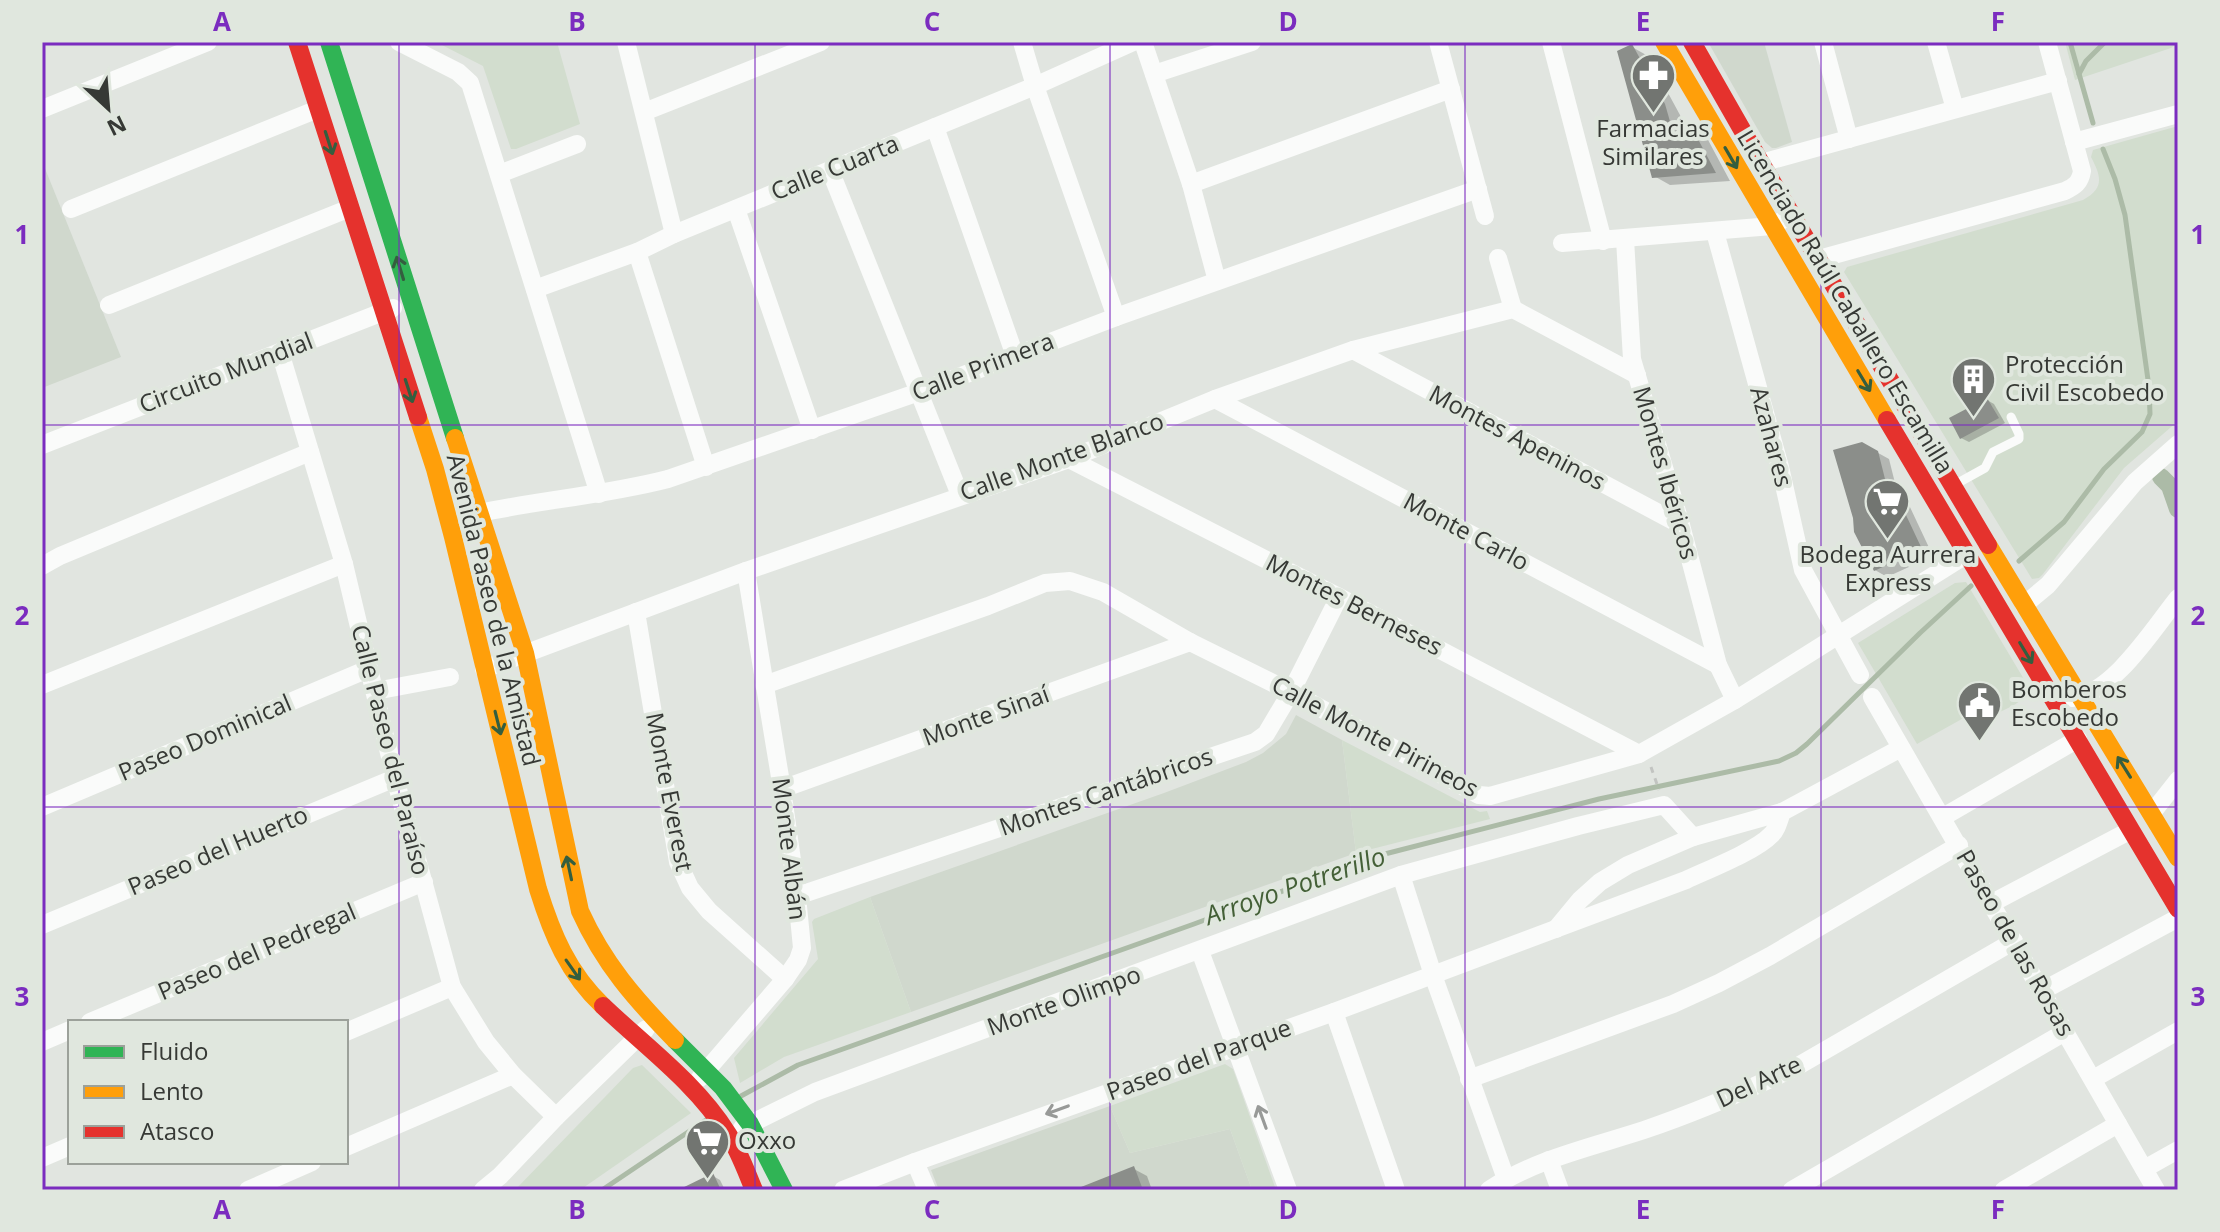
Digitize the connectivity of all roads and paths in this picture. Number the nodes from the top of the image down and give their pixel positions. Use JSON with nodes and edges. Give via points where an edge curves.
{"nodes":[{"id":1,"x":208,"y":42,"type":"edge"},
{"id":2,"x":297,"y":42,"type":"edge"},
{"id":3,"x":329,"y":42,"type":"edge"},
{"id":4,"x":399,"y":42,"type":"edge"},
{"id":5,"x":626,"y":42,"type":"edge"},
{"id":6,"x":821,"y":42,"type":"edge"},
{"id":7,"x":1022,"y":42,"type":"edge"},
{"id":8,"x":1133,"y":42,"type":"edge"},
{"id":9,"x":1143,"y":42,"type":"edge"},
{"id":10,"x":1252,"y":42,"type":"edge"},
{"id":11,"x":1438,"y":42,"type":"edge"},
{"id":12,"x":1551,"y":42,"type":"edge"},
{"id":13,"x":1664,"y":42,"type":"edge"},
{"id":14,"x":1692,"y":42,"type":"edge"},
{"id":15,"x":1823,"y":42,"type":"edge"},
{"id":16,"x":1936,"y":42,"type":"edge"},
{"id":17,"x":2047,"y":42,"type":"edge"},
{"id":18,"x":1154,"y":74,"type":"junction"},
{"id":19,"x":2058,"y":81,"type":"junction"},
{"id":20,"x":1035,"y":86,"type":"junction"},
{"id":21,"x":1451,"y":89,"type":"junction"},
{"id":22,"x":42,"y":109,"type":"edge"},
{"id":23,"x":318,"y":109,"type":"junction"},
{"id":24,"x":1955,"y":109,"type":"junction"},
{"id":25,"x":644,"y":112,"type":"junction"},
{"id":26,"x":2178,"y":114,"type":"edge"},
{"id":27,"x":935,"y":127,"type":"junction"},
{"id":28,"x":1849,"y":139,"type":"junction"},
{"id":29,"x":2074,"y":142,"type":"junction"},
{"id":30,"x":577,"y":144,"type":"dead end"},
{"id":31,"x":1761,"y":163,"type":"junction"},
{"id":32,"x":830,"y":170,"type":"junction"},
{"id":33,"x":499,"y":174,"type":"junction"},
{"id":34,"x":1191,"y":184,"type":"junction"},
{"id":35,"x":1478,"y":189,"type":"junction"},
{"id":36,"x":350,"y":208,"type":"junction"},
{"id":37,"x":71,"y":209,"type":"dead end"},
{"id":38,"x":736,"y":209,"type":"junction"},
{"id":39,"x":1792,"y":215,"type":"junction"},
{"id":40,"x":1485,"y":216,"type":"dead end"},
{"id":41,"x":1772,"y":226,"type":"junction"},
{"id":42,"x":1715,"y":232,"type":"junction"},
{"id":43,"x":674,"y":234,"type":"junction"},
{"id":44,"x":1625,"y":239,"type":"junction"},
{"id":45,"x":1603,"y":241,"type":"junction"},
{"id":46,"x":1562,"y":243,"type":"dead end"},
{"id":47,"x":637,"y":252,"type":"junction"},
{"id":48,"x":1498,"y":258,"type":"dead end"},
{"id":49,"x":1819,"y":259,"type":"junction"},
{"id":50,"x":1217,"y":281,"type":"junction"},
{"id":51,"x":535,"y":289,"type":"junction"},
{"id":52,"x":411,"y":302,"type":"junction"},
{"id":53,"x":109,"y":305,"type":"dead end"},
{"id":54,"x":1513,"y":309,"type":"junction"},
{"id":55,"x":382,"y":311,"type":"junction"},
{"id":56,"x":1116,"y":317,"type":"junction"},
{"id":57,"x":1353,"y":350,"type":"junction"},
{"id":58,"x":280,"y":352,"type":"junction"},
{"id":59,"x":1015,"y":356,"type":"junction"},
{"id":60,"x":1637,"y":375,"type":"junction"},
{"id":61,"x":919,"y":392,"type":"junction"},
{"id":62,"x":1215,"y":399,"type":"junction"},
{"id":63,"x":2011,"y":417,"type":"dead end"},
{"id":64,"x":812,"y":430,"type":"junction"},
{"id":65,"x":2178,"y":444,"type":"edge"},
{"id":66,"x":42,"y":445,"type":"edge"},
{"id":67,"x":310,"y":452,"type":"junction"},
{"id":68,"x":1069,"y":459,"type":"junction"},
{"id":69,"x":706,"y":467,"type":"junction"},
{"id":70,"x":1951,"y":481,"type":"junction"},
{"id":71,"x":1927,"y":488,"type":"junction"},
{"id":72,"x":599,"y":494,"type":"junction"},
{"id":73,"x":960,"y":495,"type":"junction"},
{"id":74,"x":479,"y":513,"type":"junction"},
{"id":75,"x":1681,"y":525,"type":"junction"},
{"id":76,"x":1966,"y":555,"type":"junction"},
{"id":77,"x":344,"y":564,"type":"junction"},
{"id":78,"x":42,"y":566,"type":"edge"},
{"id":79,"x":746,"y":571,"type":"junction"},
{"id":80,"x":1339,"y":597,"type":"junction"},
{"id":81,"x":2178,"y":598,"type":"edge"},
{"id":82,"x":2024,"y":605,"type":"junction"},
{"id":83,"x":636,"y":612,"type":"junction"},
{"id":84,"x":1839,"y":636,"type":"junction"},
{"id":85,"x":1190,"y":642,"type":"junction"},
{"id":86,"x":525,"y":653,"type":"junction"},
{"id":87,"x":1718,"y":665,"type":"junction"},
{"id":88,"x":368,"y":669,"type":"junction"},
{"id":89,"x":484,"y":669,"type":"junction"},
{"id":90,"x":1860,"y":675,"type":"dead end"},
{"id":91,"x":450,"y":677,"type":"dead end"},
{"id":92,"x":42,"y":685,"type":"edge"},
{"id":93,"x":764,"y":685,"type":"junction"},
{"id":94,"x":375,"y":691,"type":"junction"},
{"id":95,"x":1291,"y":692,"type":"junction"},
{"id":96,"x":1872,"y":697,"type":"dead end"},
{"id":97,"x":2081,"y":697,"type":"junction"},
{"id":98,"x":1735,"y":700,"type":"junction"},
{"id":99,"x":2054,"y":700,"type":"junction"},
{"id":100,"x":2078,"y":739,"type":"junction"},
{"id":101,"x":1901,"y":748,"type":"junction"},
{"id":102,"x":1644,"y":759,"type":"junction"},
{"id":103,"x":395,"y":778,"type":"junction"},
{"id":104,"x":2178,"y":780,"type":"edge"},
{"id":105,"x":782,"y":789,"type":"junction"},
{"id":106,"x":1661,"y":796,"type":"dead end"},
{"id":107,"x":42,"y":807,"type":"edge"},
{"id":108,"x":1782,"y":812,"type":"junction"},
{"id":109,"x":2152,"y":813,"type":"junction"},
{"id":110,"x":1943,"y":817,"type":"junction"},
{"id":111,"x":2131,"y":830,"type":"junction"},
{"id":112,"x":1693,"y":837,"type":"junction"},
{"id":113,"x":1959,"y":845,"type":"junction"},
{"id":114,"x":2178,"y":858,"type":"edge"},
{"id":115,"x":1401,"y":875,"type":"junction"},
{"id":116,"x":424,"y":882,"type":"junction"},
{"id":117,"x":797,"y":896,"type":"junction"},
{"id":118,"x":1992,"y":903,"type":"junction"},
{"id":119,"x":2178,"y":909,"type":"edge"},
{"id":120,"x":2178,"y":918,"type":"edge"},
{"id":121,"x":42,"y":925,"type":"edge"},
{"id":122,"x":1556,"y":930,"type":"junction"},
{"id":123,"x":2014,"y":941,"type":"junction"},
{"id":124,"x":1200,"y":951,"type":"junction"},
{"id":125,"x":1433,"y":975,"type":"junction"},
{"id":126,"x":785,"y":979,"type":"junction"},
{"id":127,"x":452,"y":987,"type":"junction"},
{"id":128,"x":2042,"y":991,"type":"junction"},
{"id":129,"x":1334,"y":1012,"type":"junction"},
{"id":130,"x":95,"y":1020,"type":"edge"},
{"id":131,"x":656,"y":1020,"type":"junction"},
{"id":132,"x":68,"y":1031,"type":"edge"},
{"id":133,"x":348,"y":1031,"type":"edge"},
{"id":134,"x":2178,"y":1031,"type":"edge"},
{"id":135,"x":2065,"y":1032,"type":"junction"},
{"id":136,"x":637,"y":1037,"type":"junction"},
{"id":137,"x":42,"y":1042,"type":"edge"},
{"id":138,"x":1236,"y":1046,"type":"junction"},
{"id":139,"x":706,"y":1072,"type":"junction"},
{"id":140,"x":513,"y":1075,"type":"junction"},
{"id":141,"x":1469,"y":1079,"type":"junction"},
{"id":142,"x":2093,"y":1079,"type":"junction"},
{"id":143,"x":690,"y":1089,"type":"junction"},
{"id":144,"x":744,"y":1116,"type":"junction"},
{"id":145,"x":556,"y":1117,"type":"junction"},
{"id":146,"x":2118,"y":1124,"type":"junction"},
{"id":147,"x":726,"y":1130,"type":"junction"},
{"id":148,"x":348,"y":1146,"type":"edge"},
{"id":149,"x":68,"y":1147,"type":"edge"},
{"id":150,"x":2178,"y":1150,"type":"edge"},
{"id":151,"x":42,"y":1158,"type":"edge"},
{"id":152,"x":1549,"y":1160,"type":"junction"},
{"id":153,"x":915,"y":1162,"type":"junction"},
{"id":154,"x":307,"y":1164,"type":"edge"},
{"id":155,"x":2144,"y":1169,"type":"junction"},
{"id":156,"x":1506,"y":1179,"type":"junction"},
{"id":157,"x":2032,"y":1183,"type":"edge"},
{"id":158,"x":248,"y":1190,"type":"edge"},
{"id":159,"x":483,"y":1190,"type":"edge"},
{"id":160,"x":754,"y":1190,"type":"edge"},
{"id":161,"x":784,"y":1190,"type":"edge"},
{"id":162,"x":843,"y":1190,"type":"edge"},
{"id":163,"x":927,"y":1190,"type":"edge"},
{"id":164,"x":1288,"y":1190,"type":"edge"},
{"id":165,"x":1396,"y":1190,"type":"edge"},
{"id":166,"x":1489,"y":1190,"type":"edge"},
{"id":167,"x":1560,"y":1190,"type":"edge"},
{"id":168,"x":1792,"y":1190,"type":"edge"},
{"id":169,"x":2004,"y":1190,"type":"edge"},
{"id":170,"x":2156,"y":1190,"type":"edge"}],
"edges":[{"from":1,"to":22,"type":"street"},
{"from":2,"to":23,"type":"street","name":"Avenida Paseo de la Amistad"},
{"from":52,"to":3,"type":"street","name":"Avenida Paseo de la Amistad","one_way":true},
{"from":4,"to":33,"type":"street","via":[[465,77]]},
{"from":5,"to":25,"type":"street"},
{"from":6,"to":25,"type":"street"},
{"from":7,"to":20,"type":"street"},
{"from":8,"to":20,"type":"street","name":"Calle Cuarta"},
{"from":9,"to":18,"type":"street"},
{"from":10,"to":18,"type":"street"},
{"from":11,"to":21,"type":"street"},
{"from":12,"to":45,"type":"street"},
{"from":13,"to":41,"type":"street","name":"Licenciado Raúl Caballero Escamilla","one_way":true},
{"from":14,"to":31,"type":"street","name":"Licenciado Raúl Caballero Escamilla"},
{"from":15,"to":28,"type":"street"},
{"from":16,"to":24,"type":"street"},
{"from":17,"to":19,"type":"street"},
{"from":18,"to":34,"type":"street"},
{"from":19,"to":24,"type":"street"},
{"from":19,"to":29,"type":"street"},
{"from":20,"to":27,"type":"street","name":"Calle Cuarta"},
{"from":20,"to":56,"type":"street"},
{"from":21,"to":34,"type":"street"},
{"from":21,"to":35,"type":"street"},
{"from":23,"to":36,"type":"street","name":"Avenida Paseo de la Amistad","one_way":true},
{"from":23,"to":37,"type":"street"},
{"from":24,"to":28,"type":"street"},
{"from":25,"to":43,"type":"street"},
{"from":26,"to":29,"type":"street"},
{"from":27,"to":32,"type":"street","name":"Calle Cuarta"},
{"from":27,"to":59,"type":"street"},
{"from":28,"to":31,"type":"street"},
{"from":29,"to":49,"type":"street","via":[[2082,171],[2078,182],[2065,191]]},
{"from":30,"to":33,"type":"street"},
{"from":31,"to":39,"type":"street","name":"Licenciado Raúl Caballero Escamilla"},
{"from":32,"to":38,"type":"street","name":"Calle Cuarta"},
{"from":32,"to":61,"type":"street"},
{"from":33,"to":51,"type":"street"},
{"from":34,"to":50,"type":"street"},
{"from":35,"to":40,"type":"street"},
{"from":35,"to":50,"type":"street","name":"Calle Primera"},
{"from":36,"to":53,"type":"street"},
{"from":36,"to":55,"type":"street","name":"Avenida Paseo de la Amistad"},
{"from":38,"to":43,"type":"street","name":"Calle Cuarta"},
{"from":38,"to":64,"type":"street"},
{"from":39,"to":41,"type":"street"},
{"from":39,"to":49,"type":"street","name":"Licenciado Raúl Caballero Escamilla"},
{"from":41,"to":42,"type":"street"},
{"from":41,"to":71,"type":"street","name":"Licenciado Raúl Caballero Escamilla","one_way":true},
{"from":42,"to":44,"type":"street"},
{"from":42,"to":84,"type":"street","name":"Azahares","via":[[1803,570]]},
{"from":43,"to":47,"type":"street","name":"Calle Cuarta"},
{"from":44,"to":45,"type":"street"},
{"from":44,"to":60,"type":"street","name":"Montes Ibéricos"},
{"from":45,"to":46,"type":"street"},
{"from":47,"to":51,"type":"street","name":"Calle Cuarta"},
{"from":47,"to":69,"type":"street"},
{"from":48,"to":54,"type":"street"},
{"from":49,"to":70,"type":"street","name":"Licenciado Raúl Caballero Escamilla"},
{"from":50,"to":56,"type":"street","name":"Calle Primera"},
{"from":51,"to":72,"type":"street"},
{"from":52,"to":55,"type":"street","name":"Circuito Mundial"},
{"from":52,"to":74,"type":"street","name":"Avenida Paseo de la Amistad"},
{"from":54,"to":57,"type":"street","name":"Calle Monte Blanco"},
{"from":54,"to":60,"type":"street"},
{"from":55,"to":58,"type":"street","name":"Circuito Mundial"},
{"from":55,"to":89,"type":"street","name":"Avenida Paseo de la Amistad","one_way":true,"via":[[435,469]]},
{"from":56,"to":59,"type":"street","name":"Calle Primera"},
{"from":57,"to":62,"type":"street","name":"Calle Monte Blanco"},
{"from":57,"to":75,"type":"street","name":"Montes Apeninos"},
{"from":58,"to":66,"type":"street","name":"Circuito Mundial"},
{"from":58,"to":67,"type":"street","name":"Calle Paseo del Paraíso"},
{"from":59,"to":61,"type":"street","name":"Calle Primera"},
{"from":60,"to":75,"type":"street","name":"Montes Ibéricos"},
{"from":61,"to":64,"type":"street","name":"Calle Primera"},
{"from":61,"to":73,"type":"street"},
{"from":62,"to":68,"type":"street","name":"Calle Monte Blanco"},
{"from":62,"to":87,"type":"street","name":"Monte Carlo"},
{"from":63,"to":70,"type":"lane","via":[[2019,439],[1993,452],[1985,468]]},
{"from":64,"to":69,"type":"street","name":"Calle Primera"},
{"from":65,"to":82,"type":"street","via":[[2135,482],[2048,585]]},
{"from":67,"to":77,"type":"street","name":"Calle Paseo del Paraíso"},
{"from":67,"to":78,"type":"street"},
{"from":68,"to":73,"type":"street","name":"Calle Monte Blanco"},
{"from":68,"to":80,"type":"street","name":"Montes Berneses"},
{"from":69,"to":72,"type":"street","name":"Calle Primera"},
{"from":70,"to":71,"type":"street"},
{"from":70,"to":82,"type":"street","name":"Licenciado Raúl Caballero Escamilla"},
{"from":71,"to":76,"type":"street","name":"Licenciado Raúl Caballero Escamilla"},
{"from":72,"to":74,"type":"street","name":"Calle Primera"},
{"from":73,"to":79,"type":"street","name":"Calle Monte Blanco"},
{"from":74,"to":86,"type":"street","name":"Avenida Paseo de la Amistad"},
{"from":75,"to":87,"type":"street","name":"Montes Ibéricos"},
{"from":76,"to":84,"type":"street","name":"Calle Monte Pirineos"},
{"from":76,"to":99,"type":"street","name":"Licenciado Raúl Caballero Escamilla","one_way":true},
{"from":77,"to":88,"type":"street","name":"Calle Paseo del Paraíso"},
{"from":77,"to":92,"type":"street"},
{"from":79,"to":83,"type":"street","name":"Calle Monte Blanco"},
{"from":79,"to":93,"type":"street","name":"Monte Albán"},
{"from":80,"to":95,"type":"street","name":"Montes Cantábricos"},
{"from":80,"to":102,"type":"street","name":"Montes Berneses"},
{"from":81,"to":97,"type":"street","via":[[2106,684]]},
{"from":82,"to":97,"type":"street","name":"Licenciado Raúl Caballero Escamilla"},
{"from":83,"to":86,"type":"street","name":"Calle Monte Blanco"},
{"from":83,"to":126,"type":"street","name":"Monte Everest","via":[[678,862],[709,911]]},
{"from":84,"to":90,"type":"street","name":"Azahares"},
{"from":84,"to":98,"type":"street","name":"Calle Monte Pirineos"},
{"from":85,"to":93,"type":"street","name":"Calle Monte Pirineos","via":[[1089,586],[1045,583]]},
{"from":85,"to":95,"type":"street","name":"Calle Monte Pirineos"},
{"from":85,"to":105,"type":"street","name":"Monte Sinaí"},
{"from":86,"to":89,"type":"street","name":"Calle Monte Blanco"},
{"from":131,"to":86,"type":"street","name":"Avenida Paseo de la Amistad","one_way":true,"via":[[602,954],[580,911]]},
{"from":87,"to":98,"type":"street","name":"Montes Ibéricos"},
{"from":88,"to":94,"type":"street","name":"Calle Paseo del Paraíso"},
{"from":88,"to":107,"type":"street","name":"Paseo Dominical"},
{"from":89,"to":136,"type":"street","name":"Avenida Paseo de la Amistad","one_way":true,"via":[[548,922],[568,964],[595,1000]]},
{"from":91,"to":94,"type":"street"},
{"from":93,"to":105,"type":"street","name":"Monte Albán"},
{"from":94,"to":103,"type":"street","name":"Calle Paseo del Paraíso"},
{"from":95,"to":102,"type":"street","name":"Calle Monte Pirineos","via":[[1485,796]]},
{"from":95,"to":117,"type":"street","name":"Montes Cantábricos","via":[[1266,734],[1255,742]]},
{"from":96,"to":101,"type":"street","name":"Paseo de las Rosas"},
{"from":97,"to":99,"type":"street"},
{"from":109,"to":97,"type":"street","name":"Licenciado Raúl Caballero Escamilla","one_way":true},
{"from":98,"to":102,"type":"street","name":"Calle Monte Pirineos"},
{"from":99,"to":100,"type":"street","name":"Licenciado Raúl Caballero Escamilla"},
{"from":100,"to":110,"type":"street"},
{"from":100,"to":111,"type":"street","name":"Licenciado Raúl Caballero Escamilla"},
{"from":101,"to":108,"type":"street","name":"Paseo del Parque"},
{"from":101,"to":110,"type":"street","name":"Paseo de las Rosas"},
{"from":102,"to":106,"type":"path"},
{"from":103,"to":116,"type":"street","name":"Calle Paseo del Paraíso"},
{"from":103,"to":121,"type":"street","name":"Paseo del Huerto"},
{"from":104,"to":109,"type":"street"},
{"from":105,"to":117,"type":"street","name":"Monte Albán"},
{"from":108,"to":112,"type":"street","name":"Paseo del Parque"},
{"from":108,"to":122,"type":"street","name":"Paseo del Parque","via":[[1772,835],[1727,861]]},
{"from":109,"to":114,"type":"street","name":"Licenciado Raúl Caballero Escamilla"},
{"from":110,"to":113,"type":"street","name":"Paseo de las Rosas"},
{"from":111,"to":118,"type":"street"},
{"from":111,"to":119,"type":"street","name":"Licenciado Raúl Caballero Escamilla"},
{"from":112,"to":115,"type":"street","name":"Monte Olimpo","via":[[1664,805]]},
{"from":112,"to":122,"type":"street","name":"Paseo del Parque","via":[[1600,882]]},
{"from":113,"to":118,"type":"street","name":"Paseo de las Rosas"},
{"from":113,"to":141,"type":"street","via":[[1719,983]]},
{"from":115,"to":124,"type":"street","name":"Monte Olimpo"},
{"from":115,"to":125,"type":"street"},
{"from":116,"to":127,"type":"street","name":"Calle Paseo del Paraíso"},
{"from":116,"to":130,"type":"street","name":"Paseo del Pedregal"},
{"from":117,"to":126,"type":"street","name":"Monte Albán","via":[[802,948]]},
{"from":118,"to":123,"type":"street","name":"Paseo de las Rosas"},
{"from":120,"to":128,"type":"street"},
{"from":122,"to":125,"type":"street","name":"Paseo del Parque"},
{"from":123,"to":128,"type":"street","name":"Paseo de las Rosas"},
{"from":123,"to":152,"type":"street","name":"Del Arte","via":[[1769,1080],[1646,1129]]},
{"from":124,"to":138,"type":"street"},
{"from":124,"to":144,"type":"street","name":"Monte Olimpo"},
{"from":125,"to":129,"type":"street","name":"Paseo del Parque"},
{"from":125,"to":141,"type":"street"},
{"from":126,"to":139,"type":"street","name":"Monte Albán"},
{"from":127,"to":133,"type":"street"},
{"from":127,"to":140,"type":"street","name":"Calle Paseo del Paraíso"},
{"from":128,"to":135,"type":"street","name":"Paseo de las Rosas"},
{"from":129,"to":138,"type":"street","name":"Paseo del Parque"},
{"from":129,"to":165,"type":"street"},
{"from":131,"to":136,"type":"street"},
{"from":131,"to":139,"type":"street","name":"Avenida Paseo de la Amistad"},
{"from":132,"to":137,"type":"street"},
{"from":134,"to":142,"type":"street"},
{"from":135,"to":142,"type":"street","name":"Paseo de las Rosas"},
{"from":135,"to":168,"type":"street"},
{"from":136,"to":143,"type":"street","name":"Avenida Paseo de la Amistad"},
{"from":136,"to":145,"type":"street"},
{"from":138,"to":153,"type":"street","name":"Paseo del Parque","one_way":true},
{"from":164,"to":138,"type":"street","one_way":true},
{"from":139,"to":143,"type":"street","name":"Monte Albán"},
{"from":139,"to":144,"type":"street","name":"Avenida Paseo de la Amistad"},
{"from":140,"to":145,"type":"street","name":"Calle Paseo del Paraíso"},
{"from":140,"to":148,"type":"street"},
{"from":141,"to":156,"type":"street"},
{"from":142,"to":146,"type":"street","name":"Paseo de las Rosas"},
{"from":143,"to":147,"type":"street","name":"Avenida Paseo de la Amistad"},
{"from":144,"to":147,"type":"street","name":"Monte Olimpo"},
{"from":144,"to":161,"type":"street","name":"Avenida Paseo de la Amistad"},
{"from":145,"to":159,"type":"street"},
{"from":146,"to":155,"type":"street","name":"Paseo de las Rosas"},
{"from":146,"to":157,"type":"street"},
{"from":147,"to":160,"type":"street","name":"Avenida Paseo de la Amistad"},
{"from":149,"to":151,"type":"street"},
{"from":150,"to":155,"type":"street"},
{"from":152,"to":156,"type":"street","name":"Del Arte"},
{"from":152,"to":167,"type":"street"},
{"from":153,"to":162,"type":"street","name":"Paseo del Parque"},
{"from":153,"to":163,"type":"street"},
{"from":154,"to":158,"type":"street"},
{"from":155,"to":170,"type":"street","name":"Paseo de las Rosas"},
{"from":156,"to":166,"type":"street","name":"Del Arte"},
{"from":157,"to":169,"type":"street"}]}
